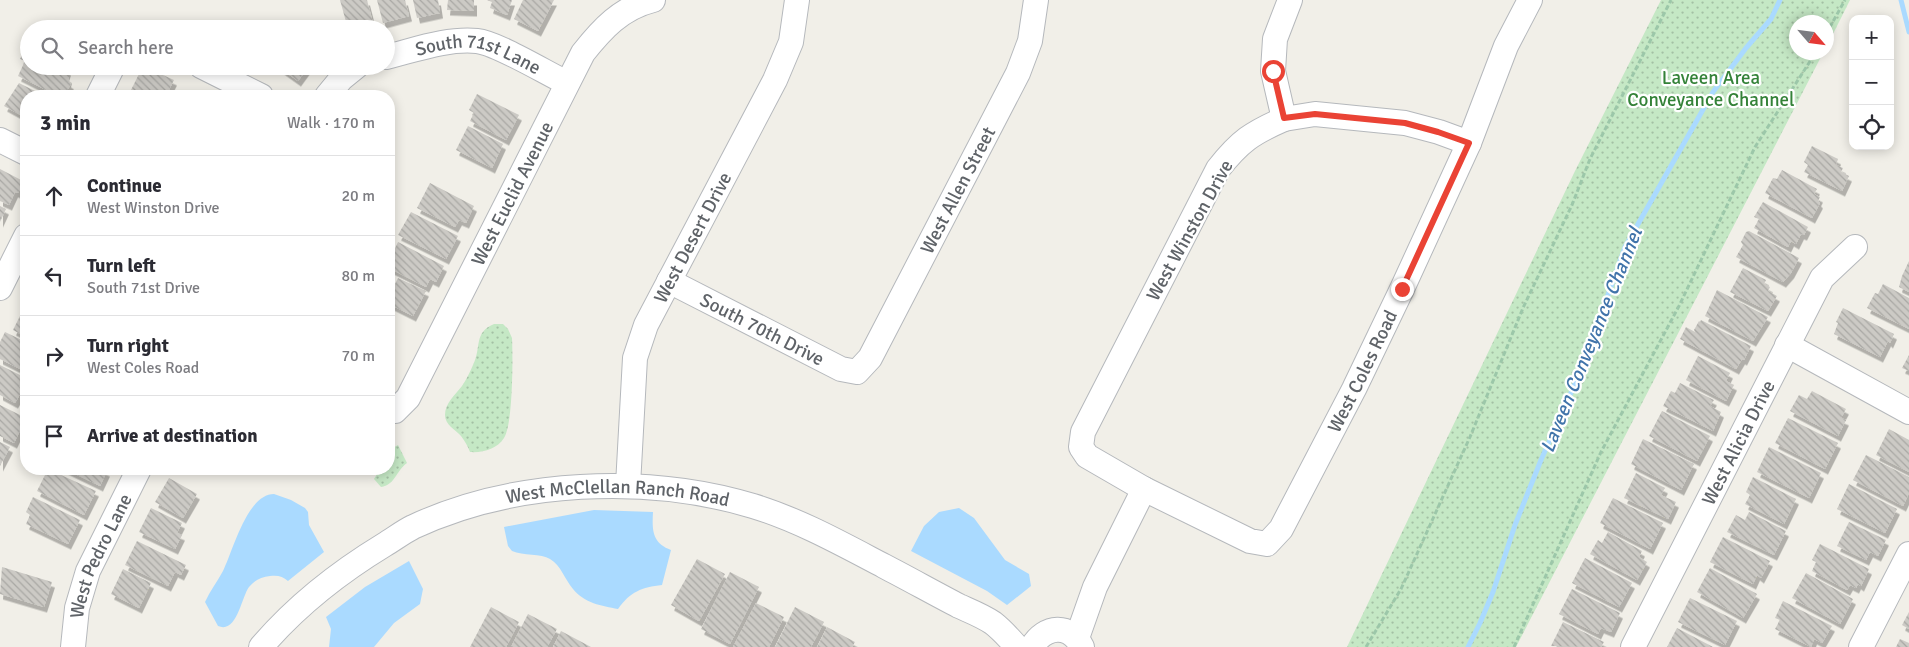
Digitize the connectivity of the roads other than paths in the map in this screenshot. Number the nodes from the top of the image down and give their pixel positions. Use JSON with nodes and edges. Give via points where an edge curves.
{"nodes":[{"id":1,"x":653,"y":0,"type":"edge"},
{"id":2,"x":797,"y":0,"type":"edge"},
{"id":3,"x":1036,"y":0,"type":"edge"},
{"id":4,"x":1290,"y":0,"type":"edge"},
{"id":5,"x":1530,"y":0,"type":"edge"},
{"id":6,"x":395,"y":55,"type":"edge"},
{"id":7,"x":108,"y":75,"type":"edge"},
{"id":8,"x":219,"y":75,"type":"edge"},
{"id":9,"x":345,"y":75,"type":"edge"},
{"id":10,"x":567,"y":83,"type":"junction"},
{"id":11,"x":101,"y":90,"type":"edge"},
{"id":12,"x":249,"y":90,"type":"edge"},
{"id":13,"x":332,"y":90,"type":"edge"},
{"id":14,"x":1284,"y":118,"type":"junction"},
{"id":15,"x":0,"y":140,"type":"edge"},
{"id":16,"x":1469,"y":143,"type":"junction"},
{"id":17,"x":20,"y":150,"type":"edge"},
{"id":18,"x":20,"y":248,"type":"edge"},
{"id":19,"x":1855,"y":248,"type":"dead end"},
{"id":20,"x":669,"y":281,"type":"junction"},
{"id":21,"x":0,"y":288,"type":"edge"},
{"id":22,"x":1787,"y":345,"type":"junction"},
{"id":23,"x":857,"y":372,"type":"joint"},
{"id":24,"x":395,"y":409,"type":"edge"},
{"id":25,"x":1909,"y":412,"type":"edge"},
{"id":26,"x":1081,"y":447,"type":"joint"},
{"id":27,"x":136,"y":475,"type":"edge"},
{"id":28,"x":628,"y":485,"type":"junction"},
{"id":29,"x":1144,"y":489,"type":"junction"},
{"id":30,"x":1909,"y":554,"type":"edge"},
{"id":31,"x":994,"y":624,"type":"junction"},
{"id":32,"x":1059,"y":639,"type":"edge"},
{"id":33,"x":56,"y":647,"type":"edge"},
{"id":34,"x":74,"y":647,"type":"edge"},
{"id":35,"x":260,"y":647,"type":"edge"},
{"id":36,"x":1017,"y":647,"type":"edge"},
{"id":37,"x":1633,"y":647,"type":"edge"},
{"id":38,"x":1862,"y":647,"type":"edge"}],
"edges":[{"from":1,"to":10,"type":"street","name":"West Euclid Avenue","via":[[624,12],[603,28],[583,53]]},
{"from":2,"to":20,"type":"street","name":"West Desert Drive","via":[[791,42],[774,80]]},
{"from":3,"to":23,"type":"street","name":"West Allen Street","via":[[1030,40],[1018,73],[870,358]]},
{"from":4,"to":14,"type":"street","via":[[1275,39],[1273,71]]},
{"from":5,"to":16,"type":"street","name":"West Coles Road","via":[[1506,46]]},
{"from":6,"to":10,"type":"street","name":"South 71st Lane","via":[[457,41],[478,41],[495,46]]},
{"from":7,"to":11,"type":"street"},
{"from":8,"to":12,"type":"street"},
{"from":9,"to":13,"type":"street"},
{"from":10,"to":24,"type":"street","name":"West Euclid Avenue","via":[[408,398]]},
{"from":14,"to":16,"type":"street","name":"West Winston Drive","via":[[1315,114],[1405,123]]},
{"from":14,"to":26,"type":"street","name":"West Winston Drive","via":[[1250,136],[1218,169],[1083,432]]},
{"from":15,"to":17,"type":"street"},
{"from":16,"to":29,"type":"street","name":"West Coles Road","via":[[1354,389],[1281,529],[1267,544],[1250,541]]},
{"from":18,"to":21,"type":"street"},
{"from":19,"to":22,"type":"street","name":"West Alicia Drive","via":[[1822,278]]},
{"from":20,"to":23,"type":"street","name":"South 70th Drive","via":[[841,369]]},
{"from":20,"to":28,"type":"street","name":"West Desert Drive","via":[[646,325],[635,358]]},
{"from":22,"to":25,"type":"street"},
{"from":22,"to":37,"type":"street","name":"West Alicia Drive"},
{"from":26,"to":29,"type":"street","name":"West Coles Road","via":[[1087,456]]},
{"from":27,"to":34,"type":"street","name":"West Pedro Lane","via":[[88,571],[78,608]]},
{"from":28,"to":31,"type":"street","name":"West McClellan Ranch Road","via":[[752,506],[796,522]]},
{"from":28,"to":35,"type":"street","name":"West McClellan Ranch Road","via":[[541,490],[470,505],[413,528],[363,557],[318,590]]},
{"from":29,"to":32,"type":"street","via":[[1095,587]]},
{"from":30,"to":38,"type":"street"},
{"from":31,"to":32,"type":"street"},
{"from":31,"to":36,"type":"street"},
{"from":33,"to":34,"type":"street"}]}
